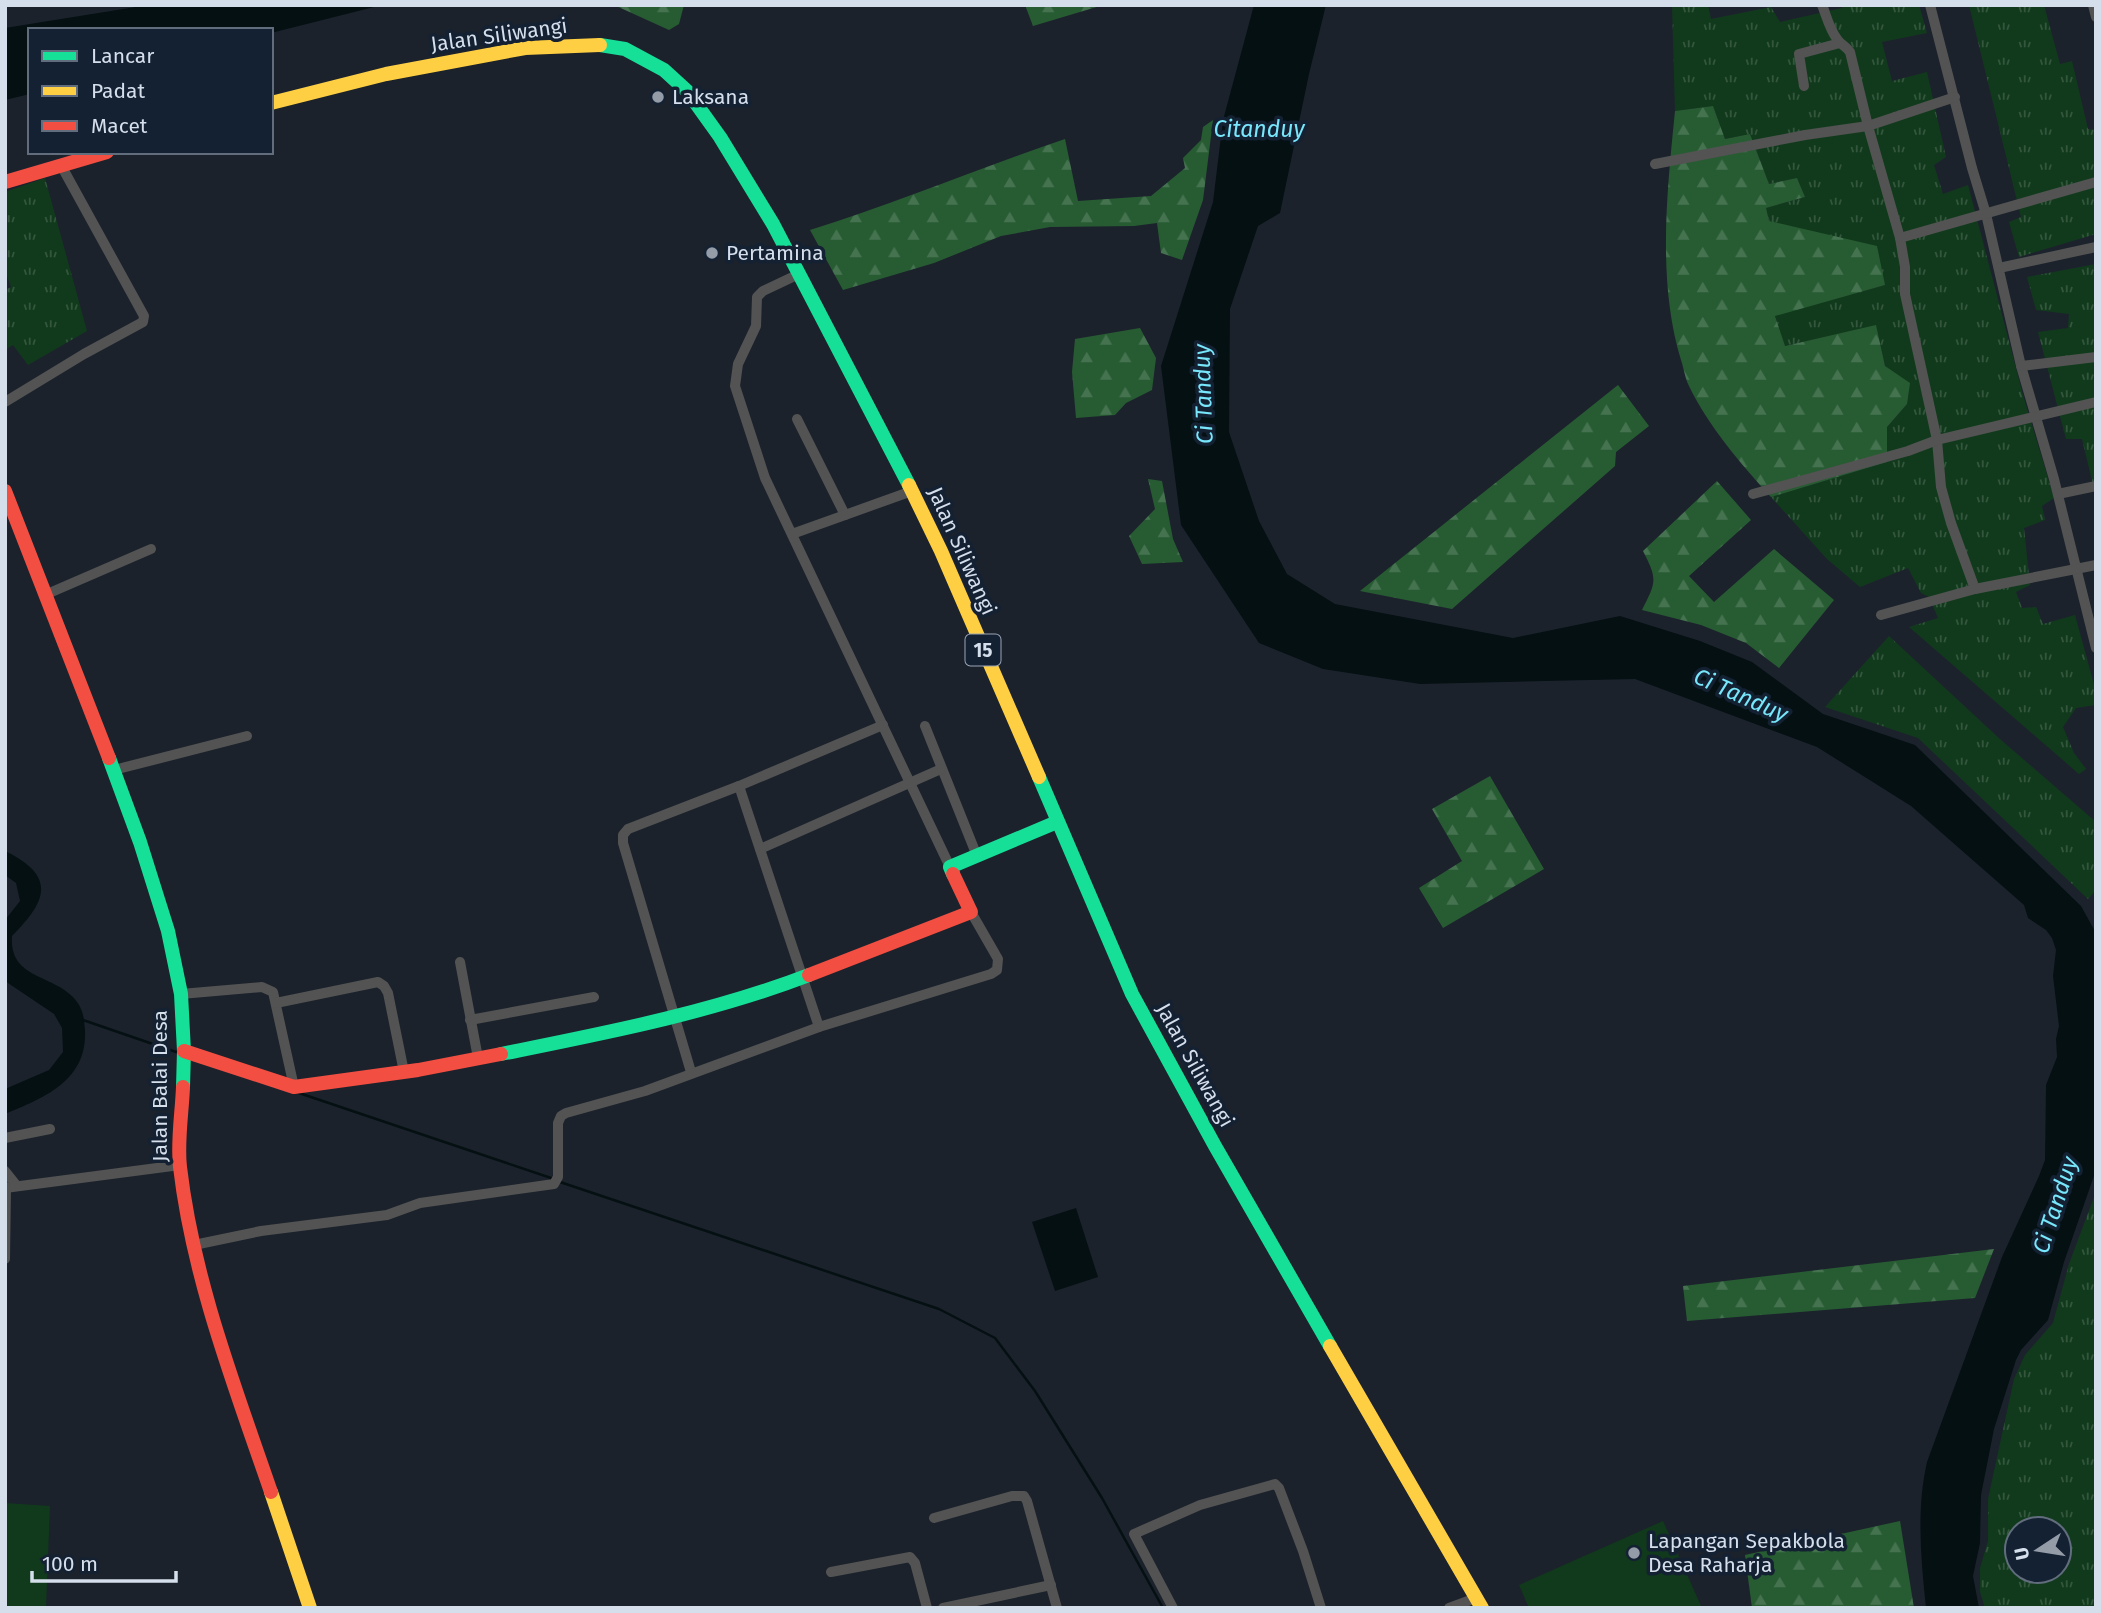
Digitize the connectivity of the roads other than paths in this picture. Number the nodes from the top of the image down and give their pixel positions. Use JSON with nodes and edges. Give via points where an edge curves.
{"nodes":[{"id":1,"x":1822,"y":5,"type":"edge"},
{"id":2,"x":1930,"y":5,"type":"edge"},
{"id":3,"x":2092,"y":5,"type":"edge"},
{"id":4,"x":2096,"y":17,"type":"edge"},
{"id":5,"x":1840,"y":43,"type":"junction"},
{"id":6,"x":1804,"y":86,"type":"dead end"},
{"id":7,"x":1955,"y":97,"type":"junction"},
{"id":8,"x":273,"y":102,"type":"edge"},
{"id":9,"x":1868,"y":126,"type":"junction"},
{"id":10,"x":101,"y":154,"type":"edge"},
{"id":11,"x":1656,"y":164,"type":"dead end"},
{"id":12,"x":62,"y":167,"type":"junction"},
{"id":13,"x":5,"y":182,"type":"edge"},
{"id":14,"x":2096,"y":182,"type":"edge"},
{"id":15,"x":1986,"y":214,"type":"junction"},
{"id":16,"x":1900,"y":238,"type":"junction"},
{"id":17,"x":2096,"y":247,"type":"edge"},
{"id":18,"x":1999,"y":268,"type":"junction"},
{"id":19,"x":799,"y":274,"type":"junction"},
{"id":20,"x":2096,"y":357,"type":"edge"},
{"id":21,"x":2021,"y":366,"type":"junction"},
{"id":22,"x":5,"y":402,"type":"edge"},
{"id":23,"x":2096,"y":402,"type":"edge"},
{"id":24,"x":2035,"y":417,"type":"junction"},
{"id":25,"x":797,"y":419,"type":"dead end"},
{"id":26,"x":1937,"y":440,"type":"junction"},
{"id":27,"x":2096,"y":486,"type":"edge"},
{"id":28,"x":5,"y":491,"type":"edge"},
{"id":29,"x":912,"y":491,"type":"junction"},
{"id":30,"x":1753,"y":494,"type":"dead end"},
{"id":31,"x":2057,"y":494,"type":"junction"},
{"id":32,"x":845,"y":515,"type":"junction"},
{"id":33,"x":792,"y":534,"type":"junction"},
{"id":34,"x":151,"y":550,"type":"dead end"},
{"id":35,"x":2096,"y":565,"type":"edge"},
{"id":36,"x":2075,"y":568,"type":"junction"},
{"id":37,"x":1975,"y":589,"type":"junction"},
{"id":38,"x":47,"y":594,"type":"junction"},
{"id":39,"x":1881,"y":615,"type":"dead end"},
{"id":40,"x":2096,"y":648,"type":"edge"},
{"id":41,"x":883,"y":725,"type":"junction"},
{"id":42,"x":925,"y":726,"type":"dead end"},
{"id":43,"x":247,"y":736,"type":"dead end"},
{"id":44,"x":941,"y":769,"type":"junction"},
{"id":45,"x":114,"y":770,"type":"junction"},
{"id":46,"x":909,"y":785,"type":"junction"},
{"id":47,"x":739,"y":786,"type":"junction"},
{"id":48,"x":1057,"y":822,"type":"junction"},
{"id":49,"x":760,"y":849,"type":"junction"},
{"id":50,"x":977,"y":856,"type":"junction"},
{"id":51,"x":950,"y":867,"type":"junction"},
{"id":52,"x":971,"y":912,"type":"junction"},
{"id":53,"x":460,"y":962,"type":"dead end"},
{"id":54,"x":800,"y":978,"type":"junction"},
{"id":55,"x":181,"y":993,"type":"junction"},
{"id":56,"x":594,"y":997,"type":"dead end"},
{"id":57,"x":276,"y":1003,"type":"junction"},
{"id":58,"x":675,"y":1017,"type":"junction"},
{"id":59,"x":470,"y":1020,"type":"junction"},
{"id":60,"x":819,"y":1027,"type":"junction"},
{"id":61,"x":184,"y":1057,"type":"junction"},
{"id":62,"x":478,"y":1058,"type":"junction"},
{"id":63,"x":404,"y":1072,"type":"junction"},
{"id":64,"x":691,"y":1072,"type":"junction"},
{"id":65,"x":294,"y":1087,"type":"junction"},
{"id":66,"x":50,"y":1129,"type":"dead end"},
{"id":67,"x":5,"y":1138,"type":"edge"},
{"id":68,"x":180,"y":1166,"type":"junction"},
{"id":69,"x":5,"y":1171,"type":"edge"},
{"id":70,"x":9,"y":1187,"type":"edge"},
{"id":71,"x":194,"y":1245,"type":"junction"},
{"id":72,"x":5,"y":1259,"type":"edge"},
{"id":73,"x":934,"y":1518,"type":"dead end"},
{"id":74,"x":831,"y":1572,"type":"dead end"},
{"id":75,"x":1051,"y":1585,"type":"junction"},
{"id":76,"x":1479,"y":1603,"type":"edge"},
{"id":77,"x":310,"y":1608,"type":"edge"},
{"id":78,"x":927,"y":1608,"type":"edge"},
{"id":79,"x":943,"y":1608,"type":"edge"},
{"id":80,"x":1057,"y":1608,"type":"edge"},
{"id":81,"x":1173,"y":1608,"type":"edge"},
{"id":82,"x":1321,"y":1608,"type":"edge"},
{"id":83,"x":1449,"y":1608,"type":"edge"}],
"edges":[{"from":1,"to":5,"type":"street"},
{"from":2,"to":7,"type":"street"},
{"from":3,"to":4,"type":"street"},
{"from":5,"to":6,"type":"street","via":[[1799,54]]},
{"from":5,"to":9,"type":"street","via":[[1850,52]]},
{"from":7,"to":9,"type":"street"},
{"from":7,"to":15,"type":"street"},
{"from":8,"to":19,"type":"main road","name":"Jalan Siliwangi","number":"15","via":[[386,74],[525,48],[595,44],[625,50],[664,70],[687,90],[773,224]]},
{"from":9,"to":11,"type":"street"},
{"from":9,"to":16,"type":"street"},
{"from":10,"to":12,"type":"main road"},
{"from":12,"to":13,"type":"main road"},
{"from":12,"to":22,"type":"street","via":[[144,316],[143,322]]},
{"from":14,"to":15,"type":"street"},
{"from":15,"to":16,"type":"street"},
{"from":15,"to":18,"type":"street"},
{"from":16,"to":26,"type":"street","via":[[1905,294]]},
{"from":17,"to":18,"type":"street"},
{"from":18,"to":21,"type":"street"},
{"from":19,"to":29,"type":"main road","name":"Jalan Siliwangi","number":"15"},
{"from":19,"to":33,"type":"street","via":[[757,297],[755,326],[735,376],[765,478]]},
{"from":20,"to":21,"type":"street"},
{"from":21,"to":24,"type":"street"},
{"from":23,"to":24,"type":"street"},
{"from":24,"to":26,"type":"street"},
{"from":24,"to":31,"type":"street"},
{"from":25,"to":32,"type":"street"},
{"from":26,"to":30,"type":"street"},
{"from":26,"to":37,"type":"street","via":[[1941,487]]},
{"from":27,"to":31,"type":"street"},
{"from":28,"to":38,"type":"main road","name":"Jalan Balai Desa"},
{"from":29,"to":32,"type":"street"},
{"from":29,"to":48,"type":"main road","name":"Jalan Siliwangi","number":"15"},
{"from":31,"to":36,"type":"street"},
{"from":32,"to":33,"type":"street"},
{"from":33,"to":41,"type":"street"},
{"from":34,"to":38,"type":"street"},
{"from":35,"to":36,"type":"street"},
{"from":36,"to":37,"type":"street"},
{"from":36,"to":40,"type":"street"},
{"from":37,"to":39,"type":"street"},
{"from":38,"to":45,"type":"main road","name":"Jalan Balai Desa"},
{"from":41,"to":46,"type":"street"},
{"from":41,"to":47,"type":"street"},
{"from":42,"to":44,"type":"street"},
{"from":43,"to":45,"type":"street"},
{"from":44,"to":46,"type":"street"},
{"from":44,"to":50,"type":"street"},
{"from":45,"to":55,"type":"main road","name":"Jalan Balai Desa","via":[[168,931]]},
{"from":46,"to":49,"type":"street"},
{"from":46,"to":51,"type":"street"},
{"from":47,"to":49,"type":"street"},
{"from":47,"to":58,"type":"street","via":[[628,829],[623,835]]},
{"from":48,"to":50,"type":"main road"},
{"from":48,"to":76,"type":"main road","name":"Jalan Siliwangi","number":"15","via":[[1132,994],[1167,1059]]},
{"from":49,"to":54,"type":"street"},
{"from":50,"to":51,"type":"main road"},
{"from":51,"to":52,"type":"main road"},
{"from":52,"to":54,"type":"main road"},
{"from":52,"to":60,"type":"street","via":[[998,959],[997,970]]},
{"from":53,"to":59,"type":"street"},
{"from":54,"to":58,"type":"main road"},
{"from":54,"to":60,"type":"street"},
{"from":55,"to":57,"type":"street","via":[[262,987],[273,992]]},
{"from":55,"to":61,"type":"main road","name":"Jalan Balai Desa"},
{"from":56,"to":59,"type":"street"},
{"from":57,"to":63,"type":"street","via":[[378,982],[384,986]]},
{"from":57,"to":65,"type":"street"},
{"from":58,"to":62,"type":"main road"},
{"from":58,"to":64,"type":"street"},
{"from":59,"to":62,"type":"street"},
{"from":60,"to":64,"type":"street"},
{"from":61,"to":65,"type":"main road"},
{"from":61,"to":68,"type":"main road","name":"Jalan Balai Desa"},
{"from":62,"to":63,"type":"main road"},
{"from":63,"to":65,"type":"main road"},
{"from":64,"to":71,"type":"street","via":[[561,1116],[556,1181],[433,1200],[387,1215],[261,1231]]},
{"from":66,"to":67,"type":"street"},
{"from":68,"to":70,"type":"street"},
{"from":68,"to":71,"type":"main road","name":"Jalan Balai Desa"},
{"from":69,"to":70,"type":"street"},
{"from":70,"to":72,"type":"street"},
{"from":71,"to":77,"type":"main road","name":"Jalan Balai Desa","via":[[226,1359]]},
{"from":73,"to":75,"type":"street","via":[[1024,1496]]},
{"from":74,"to":78,"type":"street","via":[[910,1557]]},
{"from":75,"to":79,"type":"street"},
{"from":75,"to":80,"type":"street"},
{"from":76,"to":83,"type":"street"},
{"from":81,"to":82,"type":"street","via":[[1134,1534],[1200,1505],[1275,1484]]}]}
